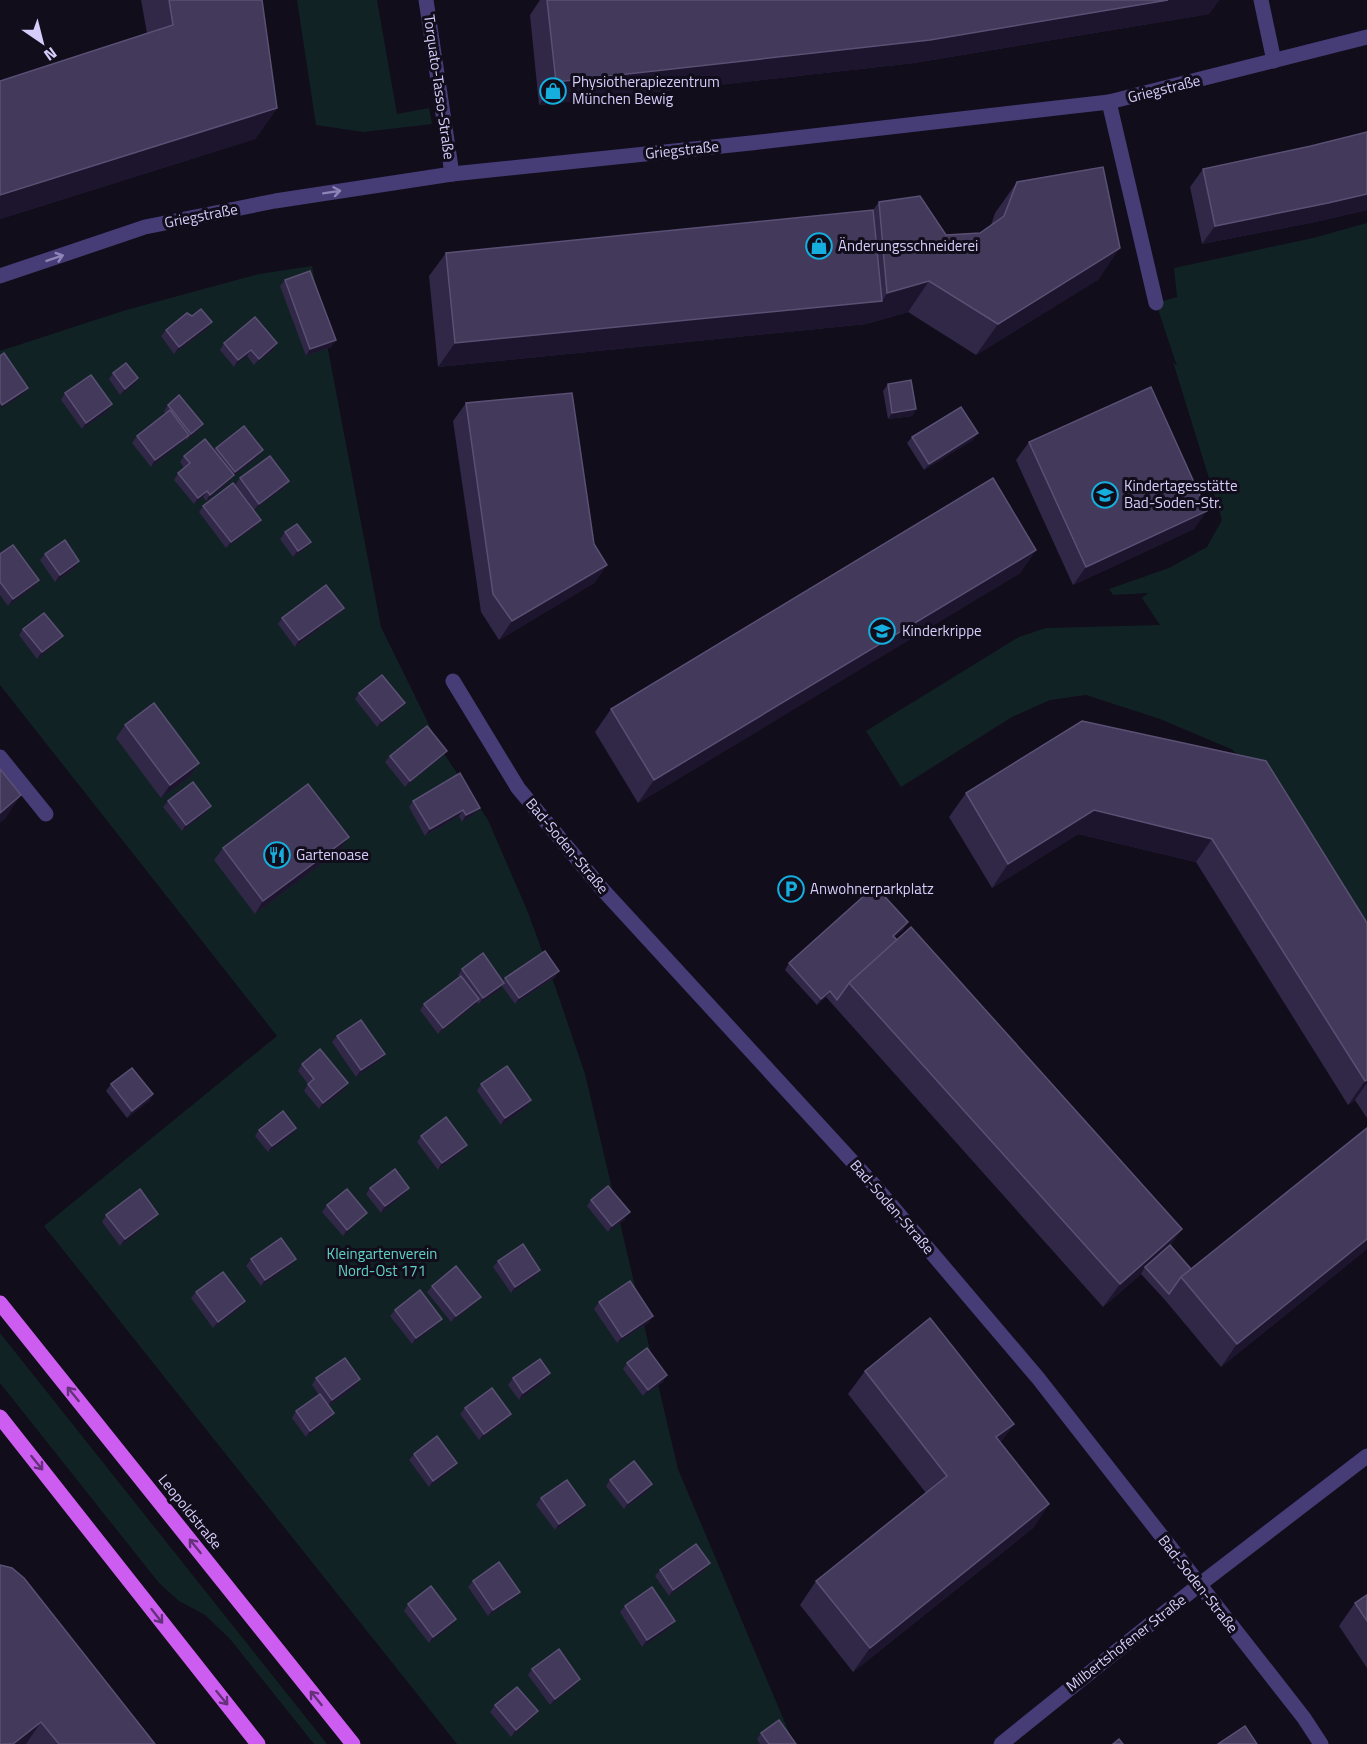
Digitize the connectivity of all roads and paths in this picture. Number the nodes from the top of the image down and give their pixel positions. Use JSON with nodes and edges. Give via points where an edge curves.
{"nodes":[{"id":1,"x":426,"y":0,"type":"edge"},
{"id":2,"x":1261,"y":0,"type":"edge"},
{"id":3,"x":1367,"y":37,"type":"edge"},
{"id":4,"x":1274,"y":60,"type":"junction"},
{"id":5,"x":1109,"y":102,"type":"junction"},
{"id":6,"x":452,"y":174,"type":"junction"},
{"id":7,"x":0,"y":276,"type":"edge"},
{"id":8,"x":1156,"y":303,"type":"dead end"},
{"id":9,"x":453,"y":681,"type":"dead end"},
{"id":10,"x":0,"y":757,"type":"edge"},
{"id":11,"x":46,"y":814,"type":"dead end"},
{"id":12,"x":0,"y":1303,"type":"edge"},
{"id":13,"x":0,"y":1417,"type":"edge"},
{"id":14,"x":1367,"y":1456,"type":"edge"},
{"id":15,"x":1199,"y":1585,"type":"junction"},
{"id":16,"x":258,"y":1744,"type":"edge"},
{"id":17,"x":353,"y":1744,"type":"edge"},
{"id":18,"x":1000,"y":1744,"type":"edge"},
{"id":19,"x":1321,"y":1744,"type":"edge"}],
"edges":[{"from":1,"to":6,"type":"street","name":"Torquato-Tasso-Straße"},
{"from":2,"to":4,"type":"street"},
{"from":3,"to":4,"type":"street","name":"Griegstraße"},
{"from":4,"to":5,"type":"street","name":"Griegstraße"},
{"from":5,"to":6,"type":"street","name":"Griegstraße"},
{"from":5,"to":8,"type":"street"},
{"from":7,"to":6,"type":"street","name":"Griegstraße","one_way":true,"via":[[145,227],[275,201]]},
{"from":9,"to":15,"type":"street","name":"Bad-Soden-Straße","via":[[518,788],[603,890],[874,1185],[1038,1378]]},
{"from":10,"to":11,"type":"street"},
{"from":17,"to":12,"type":"main road","name":"Leopoldstraße","one_way":true},
{"from":13,"to":16,"type":"main road","one_way":true},
{"from":14,"to":15,"type":"street","name":"Milbertshofener Straße"},
{"from":15,"to":18,"type":"street","name":"Milbertshofener Straße"},
{"from":15,"to":19,"type":"street","name":"Bad-Soden-Straße"}]}
